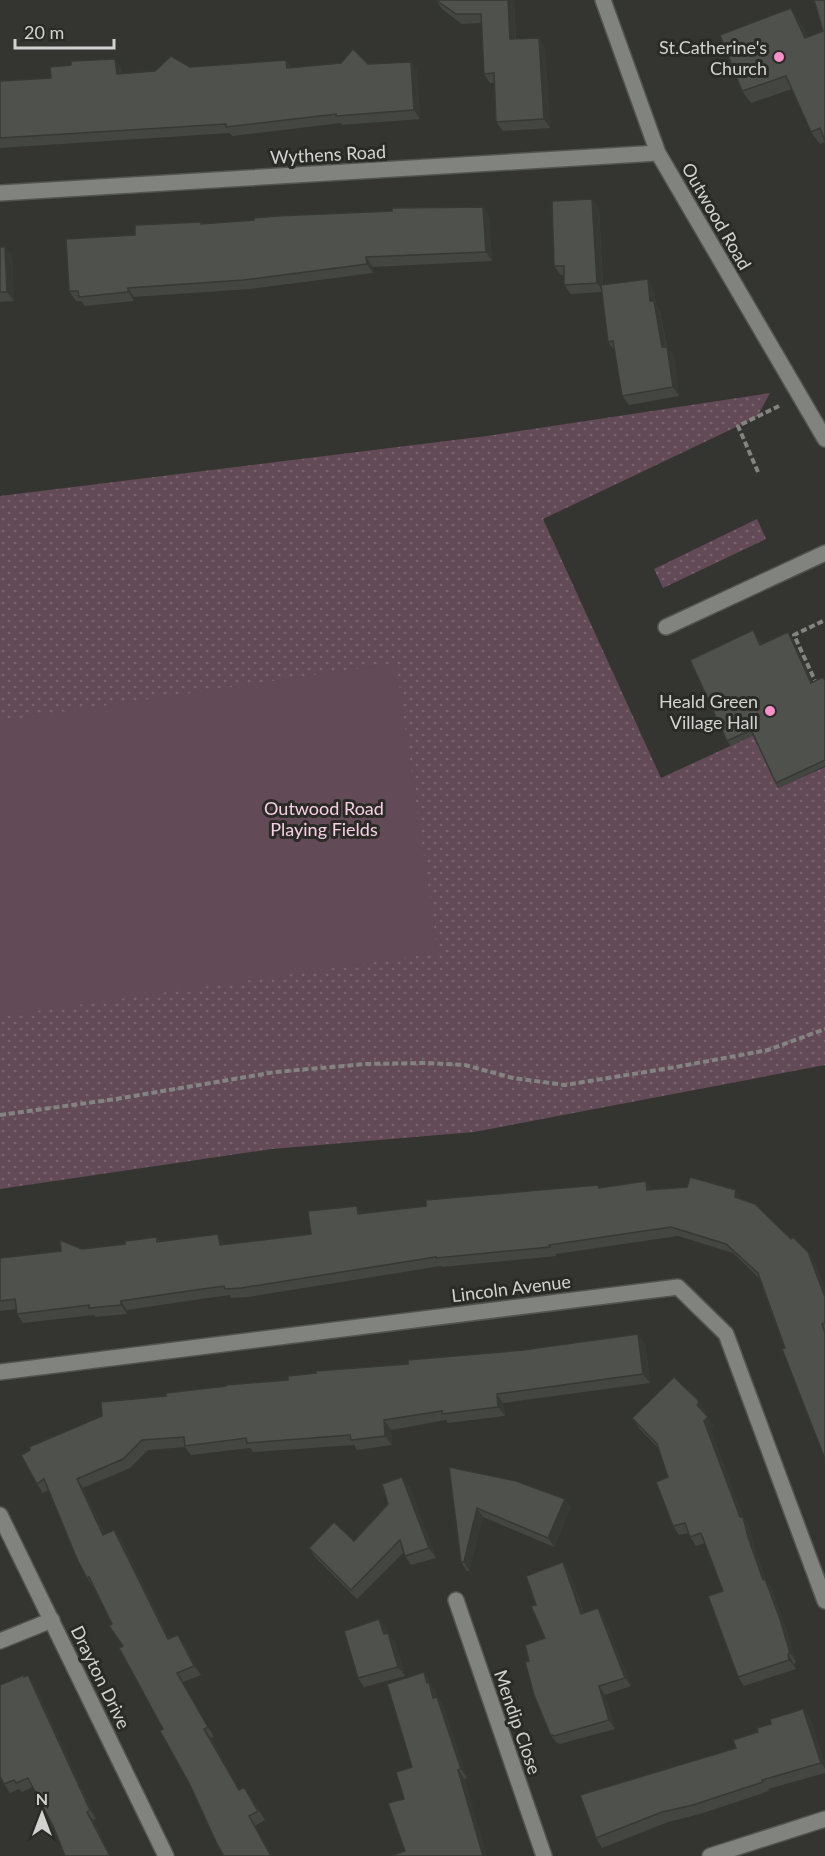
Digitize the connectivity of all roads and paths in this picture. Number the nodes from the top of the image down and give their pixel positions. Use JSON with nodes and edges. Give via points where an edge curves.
{"nodes":[{"id":1,"x":603,"y":0,"type":"edge"},
{"id":2,"x":658,"y":153,"type":"junction"},
{"id":3,"x":0,"y":193,"type":"edge"},
{"id":4,"x":799,"y":396,"type":"junction"},
{"id":5,"x":825,"y":439,"type":"edge"},
{"id":6,"x":758,"y":472,"type":"dead end"},
{"id":7,"x":825,"y":553,"type":"edge"},
{"id":8,"x":825,"y":620,"type":"edge"},
{"id":9,"x":666,"y":627,"type":"dead end"},
{"id":10,"x":825,"y":678,"type":"edge"},
{"id":11,"x":825,"y":1029,"type":"edge"},
{"id":12,"x":0,"y":1114,"type":"edge"},
{"id":13,"x":0,"y":1372,"type":"edge"},
{"id":14,"x":0,"y":1515,"type":"edge"},
{"id":15,"x":456,"y":1600,"type":"dead end"},
{"id":16,"x":825,"y":1601,"type":"edge"},
{"id":17,"x":52,"y":1620,"type":"junction"},
{"id":18,"x":0,"y":1641,"type":"edge"},
{"id":19,"x":825,"y":1819,"type":"edge"},
{"id":20,"x":166,"y":1856,"type":"edge"},
{"id":21,"x":544,"y":1856,"type":"edge"},
{"id":22,"x":710,"y":1856,"type":"edge"}],
"edges":[{"from":1,"to":2,"type":"street","name":"Outwood Road"},
{"from":2,"to":3,"type":"street","name":"Wythens Road"},
{"from":2,"to":4,"type":"street","name":"Outwood Road"},
{"from":4,"to":5,"type":"street","name":"Outwood Road"},
{"from":4,"to":6,"type":"path","via":[[738,426]]},
{"from":7,"to":9,"type":"street"},
{"from":8,"to":10,"type":"path","via":[[794,635],[817,685]]},
{"from":11,"to":12,"type":"path","via":[[768,1050],[565,1084],[513,1078],[465,1065],[366,1064],[275,1072]]},
{"from":13,"to":16,"type":"street","name":"Lincoln Avenue","via":[[678,1287],[726,1334]]},
{"from":14,"to":17,"type":"street","name":"Drayton Drive"},
{"from":15,"to":21,"type":"street","name":"Mendip Close"},
{"from":17,"to":18,"type":"street"},
{"from":17,"to":20,"type":"street","name":"Drayton Drive"},
{"from":19,"to":22,"type":"street"}]}
